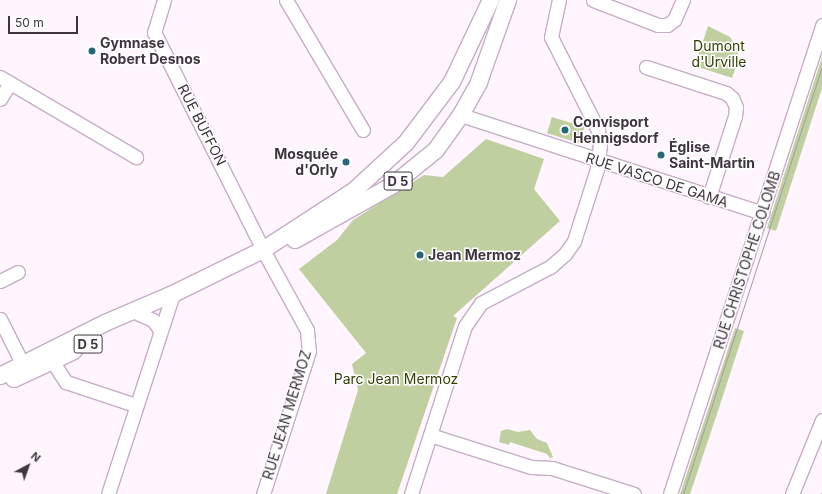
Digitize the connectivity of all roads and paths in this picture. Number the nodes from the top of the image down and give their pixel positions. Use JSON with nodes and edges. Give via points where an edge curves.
{"nodes":[{"id":1,"x":164,"y":0,"type":"edge"},
{"id":2,"x":286,"y":0,"type":"edge"},
{"id":3,"x":491,"y":0,"type":"edge"},
{"id":4,"x":508,"y":0,"type":"edge"},
{"id":5,"x":559,"y":0,"type":"edge"},
{"id":6,"x":593,"y":0,"type":"edge"},
{"id":7,"x":683,"y":0,"type":"edge"},
{"id":8,"x":822,"y":25,"type":"edge"},
{"id":9,"x":646,"y":67,"type":"dead end"},
{"id":10,"x":5,"y":80,"type":"edge"},
{"id":11,"x":0,"y":99,"type":"edge"},
{"id":12,"x":461,"y":115,"type":"junction"},
{"id":13,"x":363,"y":130,"type":"dead end"},
{"id":14,"x":136,"y":157,"type":"dead end"},
{"id":15,"x":598,"y":162,"type":"junction"},
{"id":16,"x":709,"y":197,"type":"junction"},
{"id":17,"x":762,"y":213,"type":"junction"},
{"id":18,"x":263,"y":250,"type":"junction"},
{"id":19,"x":18,"y":272,"type":"dead end"},
{"id":20,"x":0,"y":281,"type":"edge"},
{"id":21,"x":173,"y":294,"type":"junction"},
{"id":22,"x":139,"y":314,"type":"junction"},
{"id":23,"x":0,"y":319,"type":"edge"},
{"id":24,"x":160,"y":330,"type":"junction"},
{"id":25,"x":49,"y":357,"type":"junction"},
{"id":26,"x":25,"y":369,"type":"junction"},
{"id":27,"x":0,"y":376,"type":"edge"},
{"id":28,"x":0,"y":386,"type":"edge"},
{"id":29,"x":135,"y":405,"type":"junction"},
{"id":30,"x":822,"y":420,"type":"edge"},
{"id":31,"x":430,"y":435,"type":"junction"},
{"id":32,"x":108,"y":494,"type":"edge"},
{"id":33,"x":263,"y":494,"type":"edge"},
{"id":34,"x":411,"y":494,"type":"edge"},
{"id":35,"x":634,"y":494,"type":"edge"},
{"id":36,"x":670,"y":494,"type":"edge"},
{"id":37,"x":792,"y":494,"type":"edge"}],
"edges":[{"from":1,"to":18,"type":"street","name":"RUE BUFFON","via":[[154,32]]},
{"from":2,"to":13,"type":"street"},
{"from":3,"to":18,"type":"main road","number":"D 5","via":[[452,82],[406,143],[355,190]]},
{"from":4,"to":12,"type":"main road","number":"D 5","via":[[479,82]]},
{"from":5,"to":15,"type":"street","via":[[551,37],[598,130]]},
{"from":6,"to":7,"type":"street","via":[[658,25],[667,25],[674,20]]},
{"from":8,"to":17,"type":"street","name":"RUE CHRISTOPHE COLOMB"},
{"from":9,"to":16,"type":"street","via":[[726,93],[732,98],[736,107],[735,116]]},
{"from":10,"to":11,"type":"street"},
{"from":10,"to":14,"type":"street"},
{"from":12,"to":15,"type":"street","name":"RUE VASCO DE GAMA"},
{"from":12,"to":18,"type":"main road","number":"D 5","via":[[436,150],[393,185],[286,245]]},
{"from":15,"to":16,"type":"street","name":"RUE VASCO DE GAMA"},
{"from":15,"to":31,"type":"street","via":[[574,240],[565,254],[550,267],[476,306],[465,326]]},
{"from":16,"to":17,"type":"street","name":"RUE VASCO DE GAMA"},
{"from":17,"to":36,"type":"street","name":"RUE CHRISTOPHE COLOMB"},
{"from":18,"to":21,"type":"main road","number":"D 5"},
{"from":18,"to":33,"type":"street","name":"RUE JEAN MERMOZ","via":[[307,330],[309,351]]},
{"from":19,"to":20,"type":"street"},
{"from":21,"to":22,"type":"main road","number":"D 5"},
{"from":21,"to":24,"type":"street"},
{"from":21,"to":25,"type":"main road","number":"D 5","via":[[110,320]]},
{"from":22,"to":24,"type":"street","via":[[153,320]]},
{"from":22,"to":25,"type":"main road","number":"D 5"},
{"from":23,"to":26,"type":"street"},
{"from":24,"to":29,"type":"street"},
{"from":25,"to":26,"type":"main road","number":"D 5"},
{"from":25,"to":29,"type":"street","via":[[66,382]]},
{"from":26,"to":27,"type":"main road","number":"D 5"},
{"from":26,"to":28,"type":"main road","number":"D 5"},
{"from":29,"to":32,"type":"street"},
{"from":30,"to":37,"type":"street"},
{"from":31,"to":34,"type":"street"},
{"from":31,"to":35,"type":"street","via":[[531,467],[552,468]]}]}
